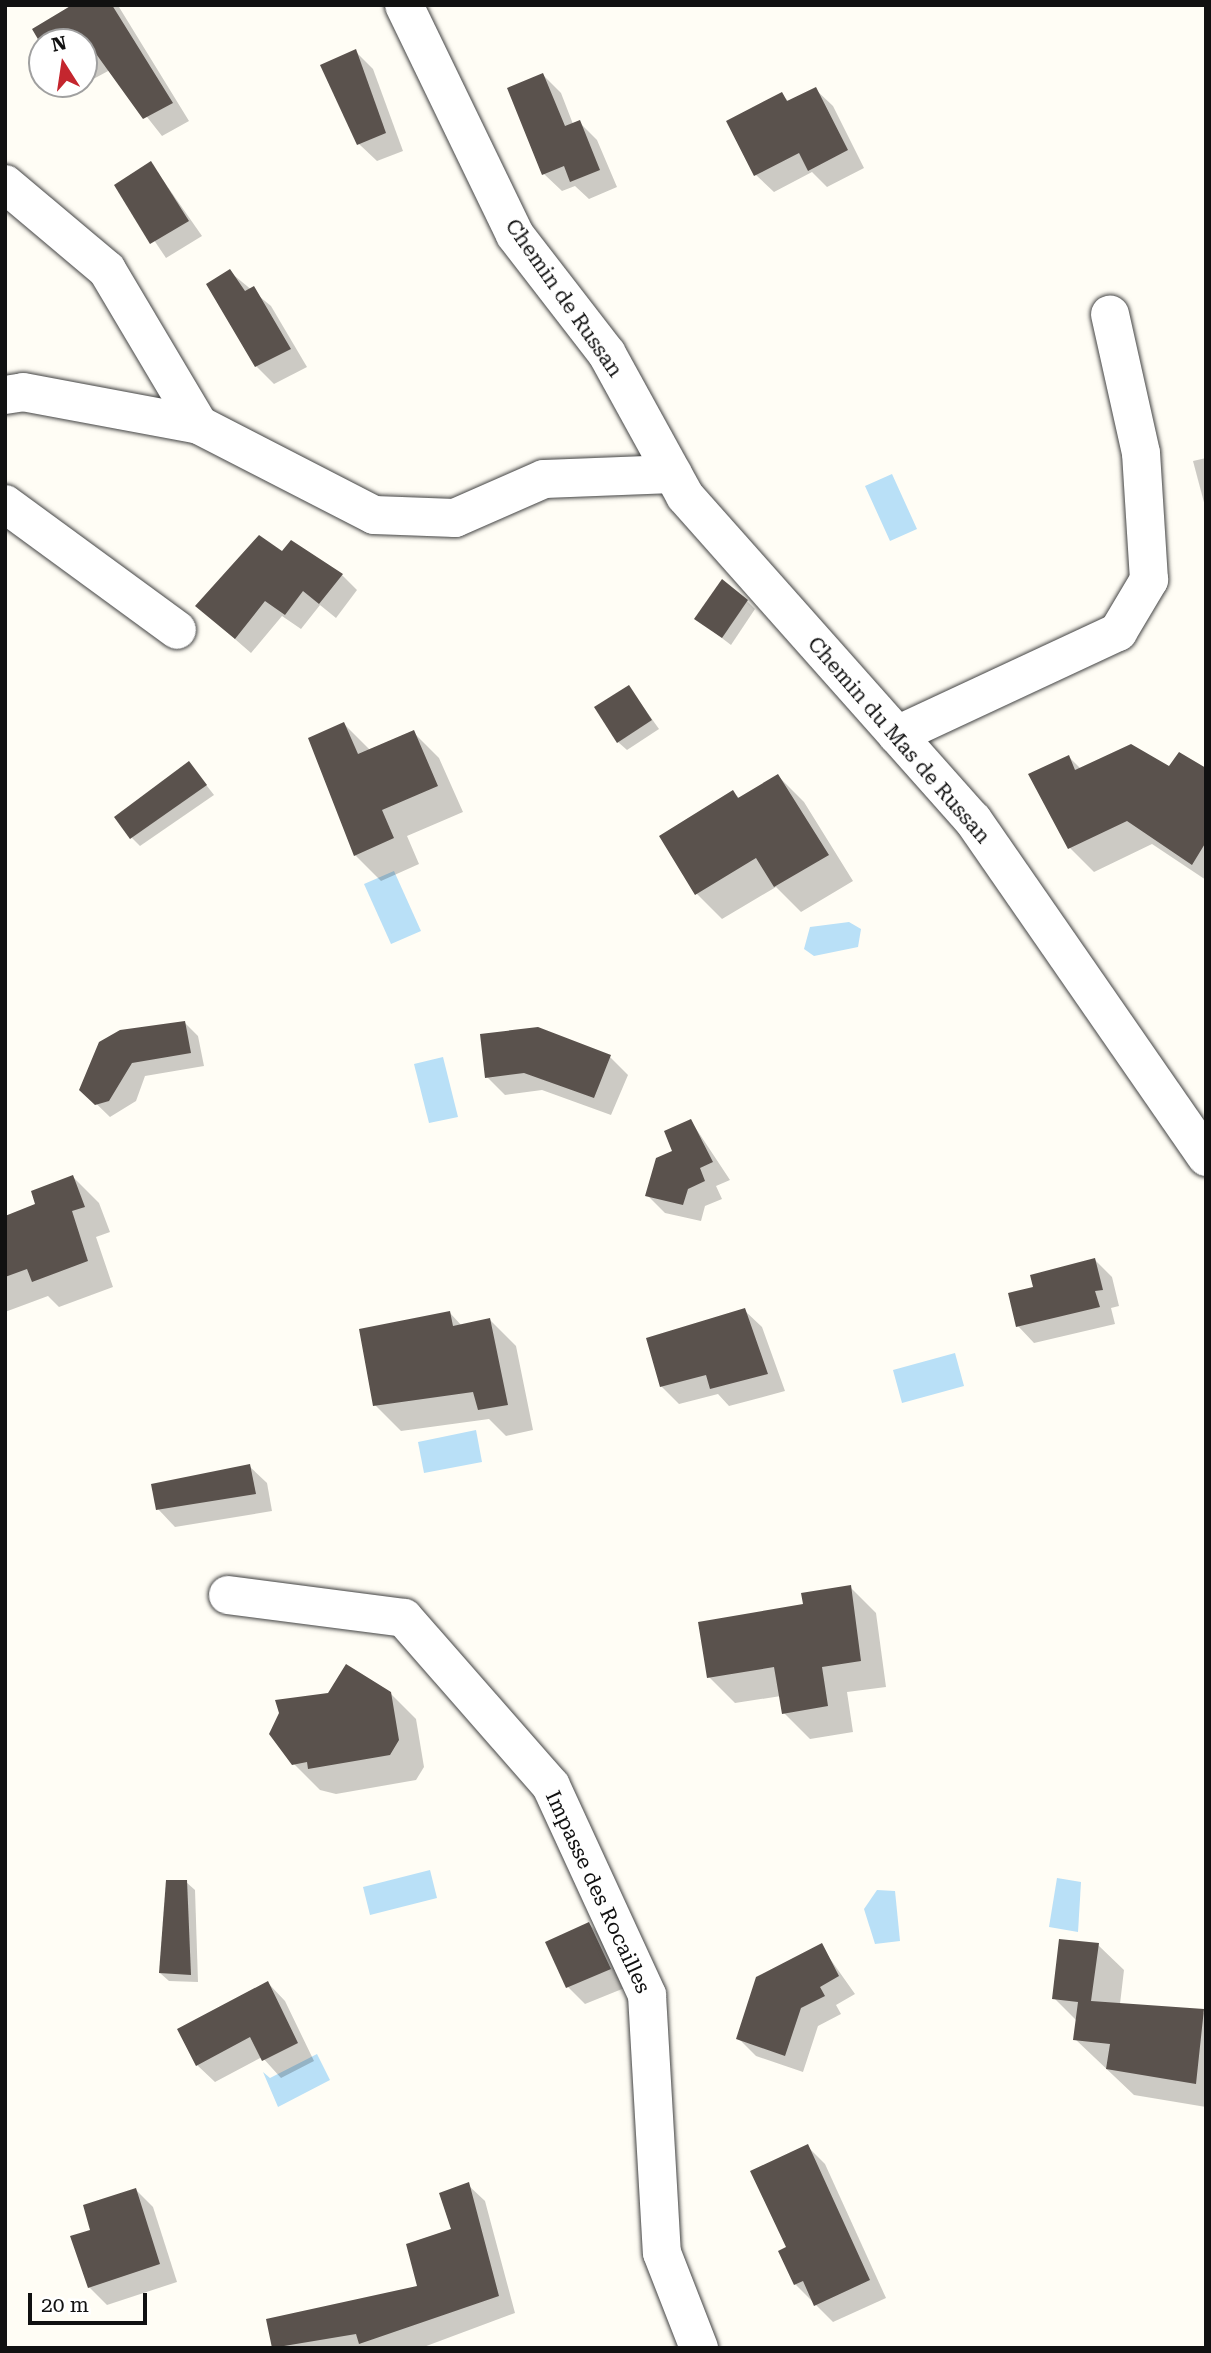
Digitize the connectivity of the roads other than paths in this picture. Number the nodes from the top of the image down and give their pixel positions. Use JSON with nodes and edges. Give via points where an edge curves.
{"nodes":[{"id":1,"x":404,"y":5,"type":"edge"},
{"id":2,"x":5,"y":184,"type":"edge"},
{"id":3,"x":1110,"y":314,"type":"dead end"},
{"id":4,"x":5,"y":395,"type":"edge"},
{"id":5,"x":199,"y":425,"type":"junction"},
{"id":6,"x":673,"y":474,"type":"junction"},
{"id":7,"x":5,"y":503,"type":"edge"},
{"id":8,"x":177,"y":630,"type":"dead end"},
{"id":9,"x":897,"y":735,"type":"junction"},
{"id":10,"x":1206,"y":1157,"type":"edge"},
{"id":11,"x":228,"y":1594,"type":"dead end"},
{"id":12,"x":699,"y":2348,"type":"edge"}],
"edges":[{"from":1,"to":6,"type":"street","name":"Chemin de Russan","via":[[515,234],[607,354]]},
{"from":2,"to":5,"type":"street","via":[[107,270]]},
{"from":3,"to":9,"type":"street","via":[[1140,453],[1149,580],[1118,632]]},
{"from":4,"to":5,"type":"street","via":[[23,392]]},
{"from":5,"to":6,"type":"street","via":[[374,515],[455,518],[544,478]]},
{"from":6,"to":9,"type":"street","name":"Chemin du Mas de Russan","via":[[685,496]]},
{"from":7,"to":8,"type":"street"},
{"from":9,"to":10,"type":"street","name":"Chemin du Mas de Russan","via":[[974,820]]},
{"from":11,"to":12,"type":"street","name":"Impasse des Rocailles","via":[[404,1618],[551,1786],[647,1995],[662,2253]]}]}
